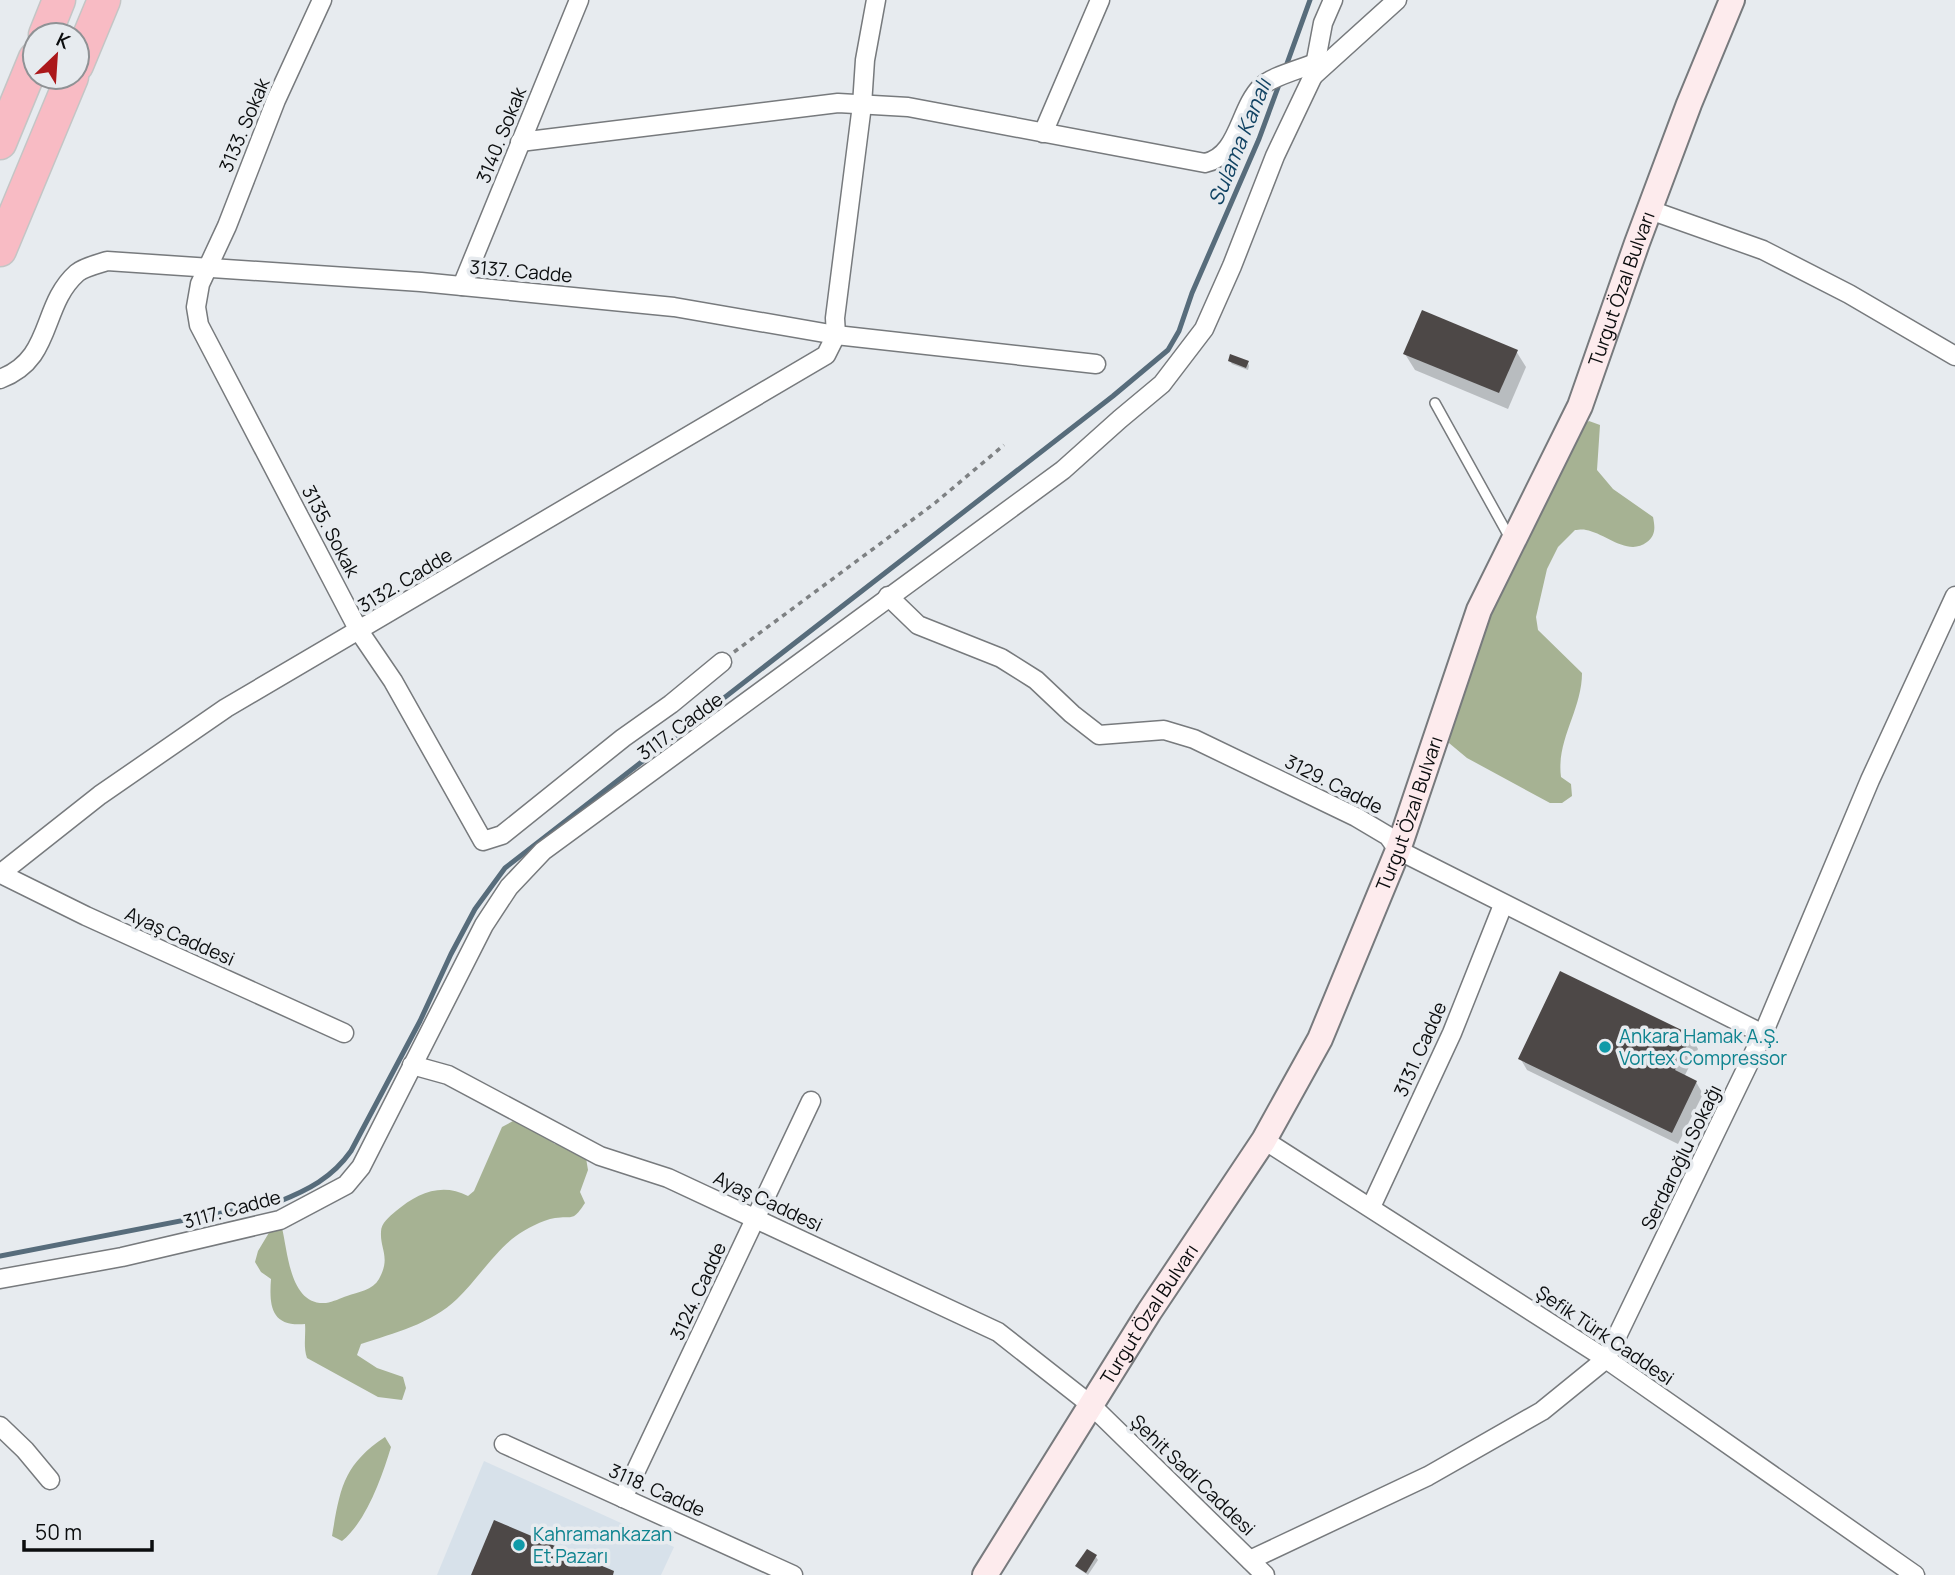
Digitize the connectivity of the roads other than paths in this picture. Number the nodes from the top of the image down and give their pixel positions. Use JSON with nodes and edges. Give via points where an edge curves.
{"nodes":[{"id":1,"x":59,"y":0,"type":"edge"},
{"id":2,"x":104,"y":0,"type":"edge"},
{"id":3,"x":322,"y":0,"type":"edge"},
{"id":4,"x":579,"y":0,"type":"edge"},
{"id":5,"x":876,"y":0,"type":"edge"},
{"id":6,"x":1100,"y":0,"type":"edge"},
{"id":7,"x":1333,"y":0,"type":"edge"},
{"id":8,"x":1397,"y":0,"type":"edge"},
{"id":9,"x":1732,"y":0,"type":"edge"},
{"id":10,"x":51,"y":21,"type":"edge"},
{"id":11,"x":91,"y":31,"type":"edge"},
{"id":12,"x":1314,"y":70,"type":"junction"},
{"id":13,"x":21,"y":91,"type":"edge"},
{"id":14,"x":66,"y":91,"type":"edge"},
{"id":15,"x":862,"y":105,"type":"junction"},
{"id":16,"x":1044,"y":132,"type":"junction"},
{"id":17,"x":520,"y":142,"type":"junction"},
{"id":18,"x":0,"y":143,"type":"edge"},
{"id":19,"x":1650,"y":210,"type":"junction"},
{"id":20,"x":0,"y":250,"type":"edge"},
{"id":21,"x":208,"y":266,"type":"junction"},
{"id":22,"x":462,"y":286,"type":"junction"},
{"id":23,"x":836,"y":335,"type":"junction"},
{"id":24,"x":1955,"y":356,"type":"edge"},
{"id":25,"x":1096,"y":364,"type":"dead end"},
{"id":26,"x":0,"y":379,"type":"edge"},
{"id":27,"x":1435,"y":403,"type":"dead end"},
{"id":28,"x":1512,"y":541,"type":"junction"},
{"id":29,"x":888,"y":596,"type":"junction"},
{"id":30,"x":1955,"y":596,"type":"edge"},
{"id":31,"x":359,"y":631,"type":"junction"},
{"id":32,"x":722,"y":662,"type":"road end"},
{"id":33,"x":1398,"y":850,"type":"junction"},
{"id":34,"x":0,"y":874,"type":"edge"},
{"id":35,"x":1503,"y":905,"type":"junction"},
{"id":36,"x":344,"y":1033,"type":"dead end"},
{"id":37,"x":1763,"y":1034,"type":"junction"},
{"id":38,"x":412,"y":1065,"type":"junction"},
{"id":39,"x":811,"y":1101,"type":"dead end"},
{"id":40,"x":1264,"y":1140,"type":"junction"},
{"id":41,"x":1371,"y":1207,"type":"junction"},
{"id":42,"x":755,"y":1219,"type":"junction"},
{"id":43,"x":0,"y":1279,"type":"edge"},
{"id":44,"x":1606,"y":1359,"type":"junction"},
{"id":45,"x":1091,"y":1405,"type":"junction"},
{"id":46,"x":0,"y":1426,"type":"edge"},
{"id":47,"x":504,"y":1444,"type":"dead end"},
{"id":48,"x":50,"y":1480,"type":"dead end"},
{"id":49,"x":623,"y":1498,"type":"junction"},
{"id":50,"x":1250,"y":1560,"type":"junction"},
{"id":51,"x":793,"y":1575,"type":"edge"},
{"id":52,"x":985,"y":1575,"type":"edge"},
{"id":53,"x":1265,"y":1575,"type":"edge"},
{"id":54,"x":1915,"y":1575,"type":"edge"}],
"edges":[{"from":1,"to":10,"type":"highway"},
{"from":2,"to":11,"type":"highway"},
{"from":3,"to":21,"type":"street","name":"3133. Sokak"},
{"from":4,"to":17,"type":"street","name":"3140. Sokak"},
{"from":5,"to":15,"type":"street"},
{"from":6,"to":16,"type":"street"},
{"from":7,"to":12,"type":"street"},
{"from":8,"to":12,"type":"street"},
{"from":9,"to":19,"type":"street","name":"Turgut Özal Bulvarı"},
{"from":12,"to":16,"type":"street","via":[[1263,83],[1217,161],[1206,163]]},
{"from":12,"to":29,"type":"street","name":"3117. Cadde","via":[[1204,329],[1162,384],[1063,470]]},
{"from":13,"to":18,"type":"highway"},
{"from":14,"to":20,"type":"highway"},
{"from":15,"to":16,"type":"street","via":[[908,107]]},
{"from":15,"to":17,"type":"street","via":[[838,103]]},
{"from":15,"to":23,"type":"street"},
{"from":17,"to":22,"type":"street","name":"3140. Sokak"},
{"from":19,"to":24,"type":"street","via":[[1763,250]]},
{"from":19,"to":28,"type":"street","name":"Turgut Özal Bulvarı","via":[[1580,407]]},
{"from":21,"to":22,"type":"street","name":"3137. Cadde"},
{"from":21,"to":26,"type":"street","name":"3137. Cadde","via":[[107,261],[79,271],[64,288],[32,358],[18,373]]},
{"from":21,"to":31,"type":"street","name":"3135. Sokak","via":[[196,307],[199,325]]},
{"from":22,"to":23,"type":"street","name":"3137. Cadde","via":[[674,307]]},
{"from":23,"to":25,"type":"street","name":"3137. Cadde"},
{"from":23,"to":31,"type":"street","name":"3132. Cadde","via":[[826,355]]},
{"from":27,"to":28,"type":"lane"},
{"from":28,"to":33,"type":"street","name":"Turgut Özal Bulvarı","via":[[1479,611]]},
{"from":29,"to":33,"type":"street","name":"3129. Cadde","via":[[918,625],[1001,657],[1036,680],[1099,735],[1164,730],[1194,739],[1356,817],[1388,836]]},
{"from":29,"to":38,"type":"street","name":"3117. Cadde","via":[[543,851],[495,906]]},
{"from":30,"to":37,"type":"street","name":"Serdaroğlu Sokağı","via":[[1870,779]]},
{"from":31,"to":32,"type":"street","name":"3135. Sokak","via":[[393,681],[483,841],[502,835]]},
{"from":31,"to":34,"type":"street","name":"3132. Cadde","via":[[226,708],[100,795]]},
{"from":33,"to":35,"type":"street","name":"3129. Cadde"},
{"from":33,"to":40,"type":"street","name":"Turgut Özal Bulvarı","via":[[1320,1039]]},
{"from":34,"to":36,"type":"street","name":"Ayaş Caddesi"},
{"from":35,"to":37,"type":"street","name":"3129. Cadde"},
{"from":35,"to":41,"type":"street","name":"3131. Cadde","via":[[1452,1033]]},
{"from":37,"to":44,"type":"street","name":"Serdaroğlu Sokağı"},
{"from":38,"to":42,"type":"street","name":"Ayaş Caddesi","via":[[448,1075],[600,1156],[668,1178]]},
{"from":38,"to":43,"type":"street","name":"3117. Cadde","via":[[361,1167],[346,1185],[306,1209],[206,1239]]},
{"from":39,"to":42,"type":"street","name":"3124. Cadde"},
{"from":40,"to":41,"type":"street","name":"Şefik Türk Caddesi"},
{"from":40,"to":45,"type":"street","name":"Turgut Özal Bulvarı"},
{"from":41,"to":44,"type":"street","name":"Şefik Türk Caddesi"},
{"from":42,"to":45,"type":"street","name":"Ayaş Caddesi","via":[[998,1332]]},
{"from":42,"to":49,"type":"street","name":"3124. Cadde"},
{"from":44,"to":50,"type":"street","name":"Serdaroğlu Sokağı","via":[[1542,1411],[1440,1470]]},
{"from":44,"to":54,"type":"street","name":"Şefik Türk Caddesi"},
{"from":45,"to":50,"type":"street","name":"Şehit Sadi Caddesi"},
{"from":45,"to":52,"type":"street","name":"Turgut Özal Bulvarı"},
{"from":46,"to":48,"type":"street"},
{"from":47,"to":49,"type":"street","name":"3118. Cadde"},
{"from":49,"to":51,"type":"street","name":"3118. Cadde"},
{"from":50,"to":53,"type":"street","name":"Şehit Sadi Caddesi"}]}
